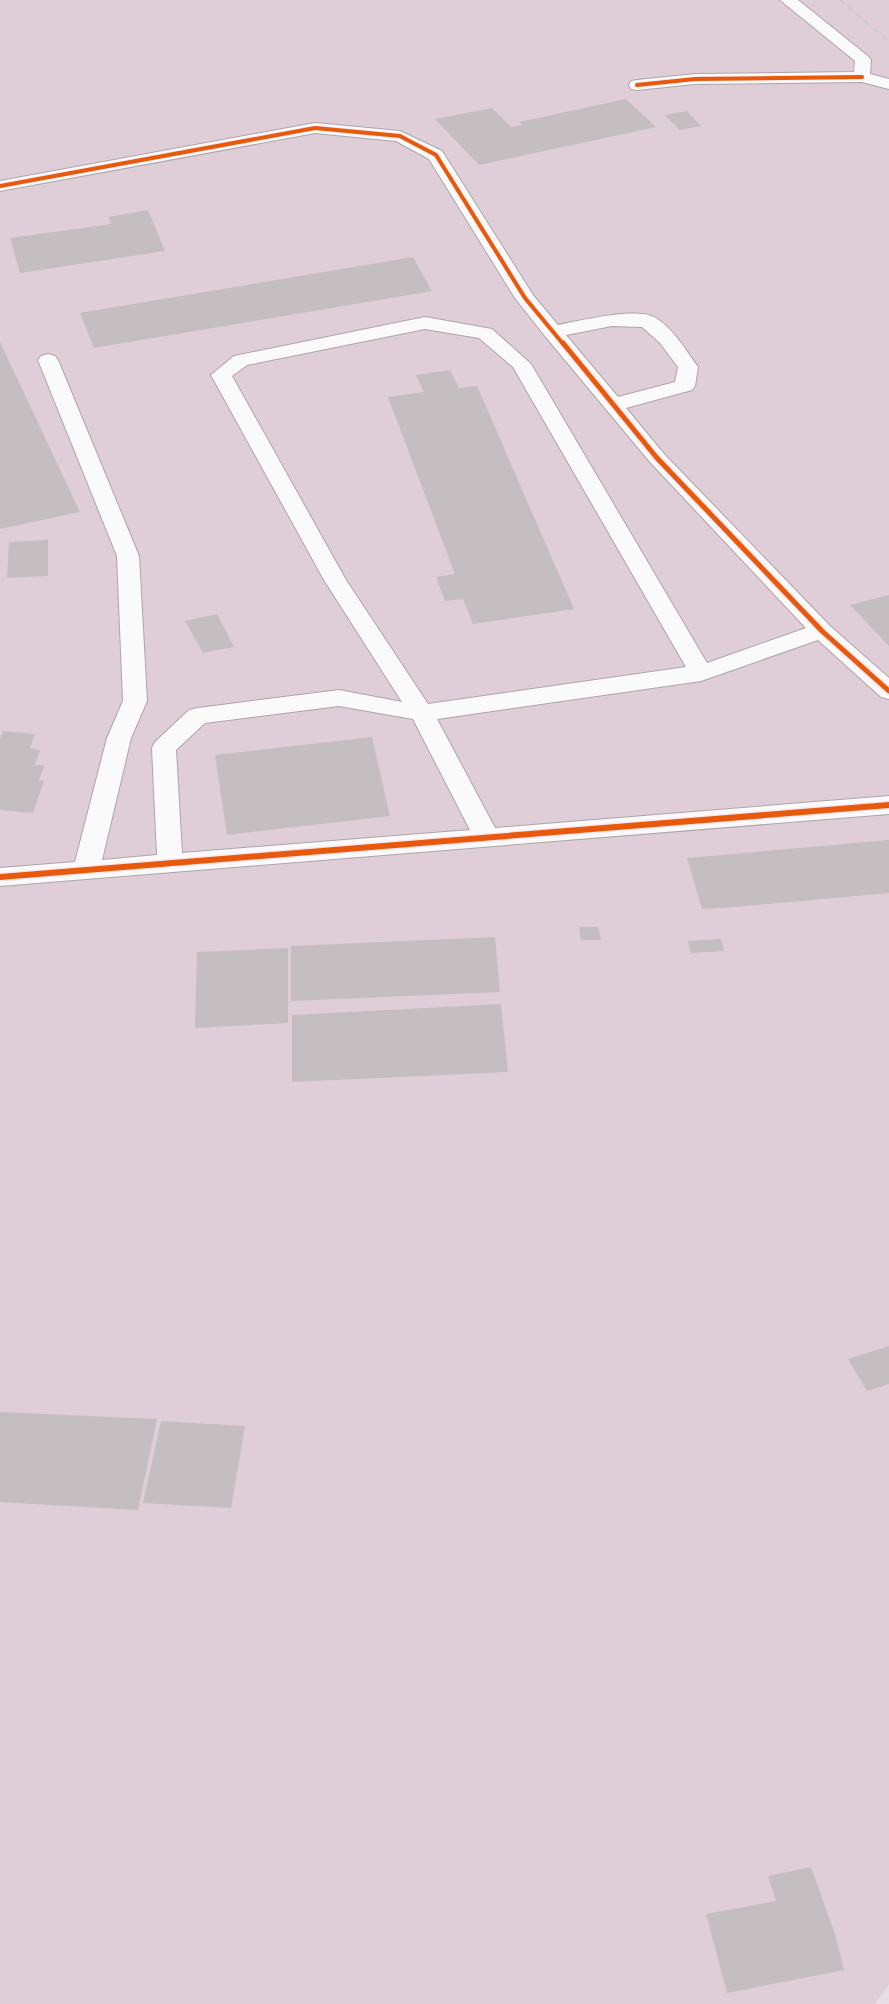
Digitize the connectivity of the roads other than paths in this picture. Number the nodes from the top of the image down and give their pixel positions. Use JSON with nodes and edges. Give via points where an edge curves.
{"nodes":[{"id":1,"x":788,"y":0,"type":"edge"},
{"id":2,"x":862,"y":77,"type":"junction"},
{"id":3,"x":889,"y":84,"type":"edge"},
{"id":4,"x":637,"y":85,"type":"dead end"},
{"id":5,"x":0,"y":186,"type":"edge"},
{"id":6,"x":552,"y":332,"type":"junction"},
{"id":7,"x":48,"y":360,"type":"dead end"},
{"id":8,"x":612,"y":405,"type":"junction"},
{"id":9,"x":822,"y":631,"type":"junction"},
{"id":10,"x":701,"y":673,"type":"junction"},
{"id":11,"x":889,"y":690,"type":"edge"},
{"id":12,"x":422,"y":713,"type":"junction"},
{"id":13,"x":889,"y":805,"type":"edge"},
{"id":14,"x":487,"y":838,"type":"junction"},
{"id":15,"x":170,"y":864,"type":"junction"},
{"id":16,"x":86,"y":870,"type":"junction"},
{"id":17,"x":0,"y":877,"type":"edge"}],
"edges":[{"from":1,"to":2,"type":"street","via":[[863,60]]},
{"from":2,"to":3,"type":"street"},
{"from":2,"to":4,"type":"street","via":[[695,79]]},
{"from":5,"to":6,"type":"street","via":[[315,128],[400,136],[436,155],[525,298]]},
{"from":6,"to":8,"type":"street"},
{"from":6,"to":8,"type":"street","via":[[612,320],[647,321],[667,339],[688,367],[685,386]]},
{"from":7,"to":16,"type":"street","via":[[128,556],[135,701],[119,738]]},
{"from":8,"to":9,"type":"street","via":[[657,458]]},
{"from":9,"to":10,"type":"street"},
{"from":9,"to":11,"type":"street"},
{"from":10,"to":12,"type":"street"},
{"from":10,"to":12,"type":"street","via":[[521,364],[485,333],[425,323],[241,360],[222,375],[335,580]]},
{"from":12,"to":14,"type":"street"},
{"from":12,"to":15,"type":"street","via":[[339,698],[198,716],[164,748]]},
{"from":13,"to":14,"type":"street"},
{"from":14,"to":15,"type":"street"},
{"from":15,"to":16,"type":"street"},
{"from":16,"to":17,"type":"street"}]}
